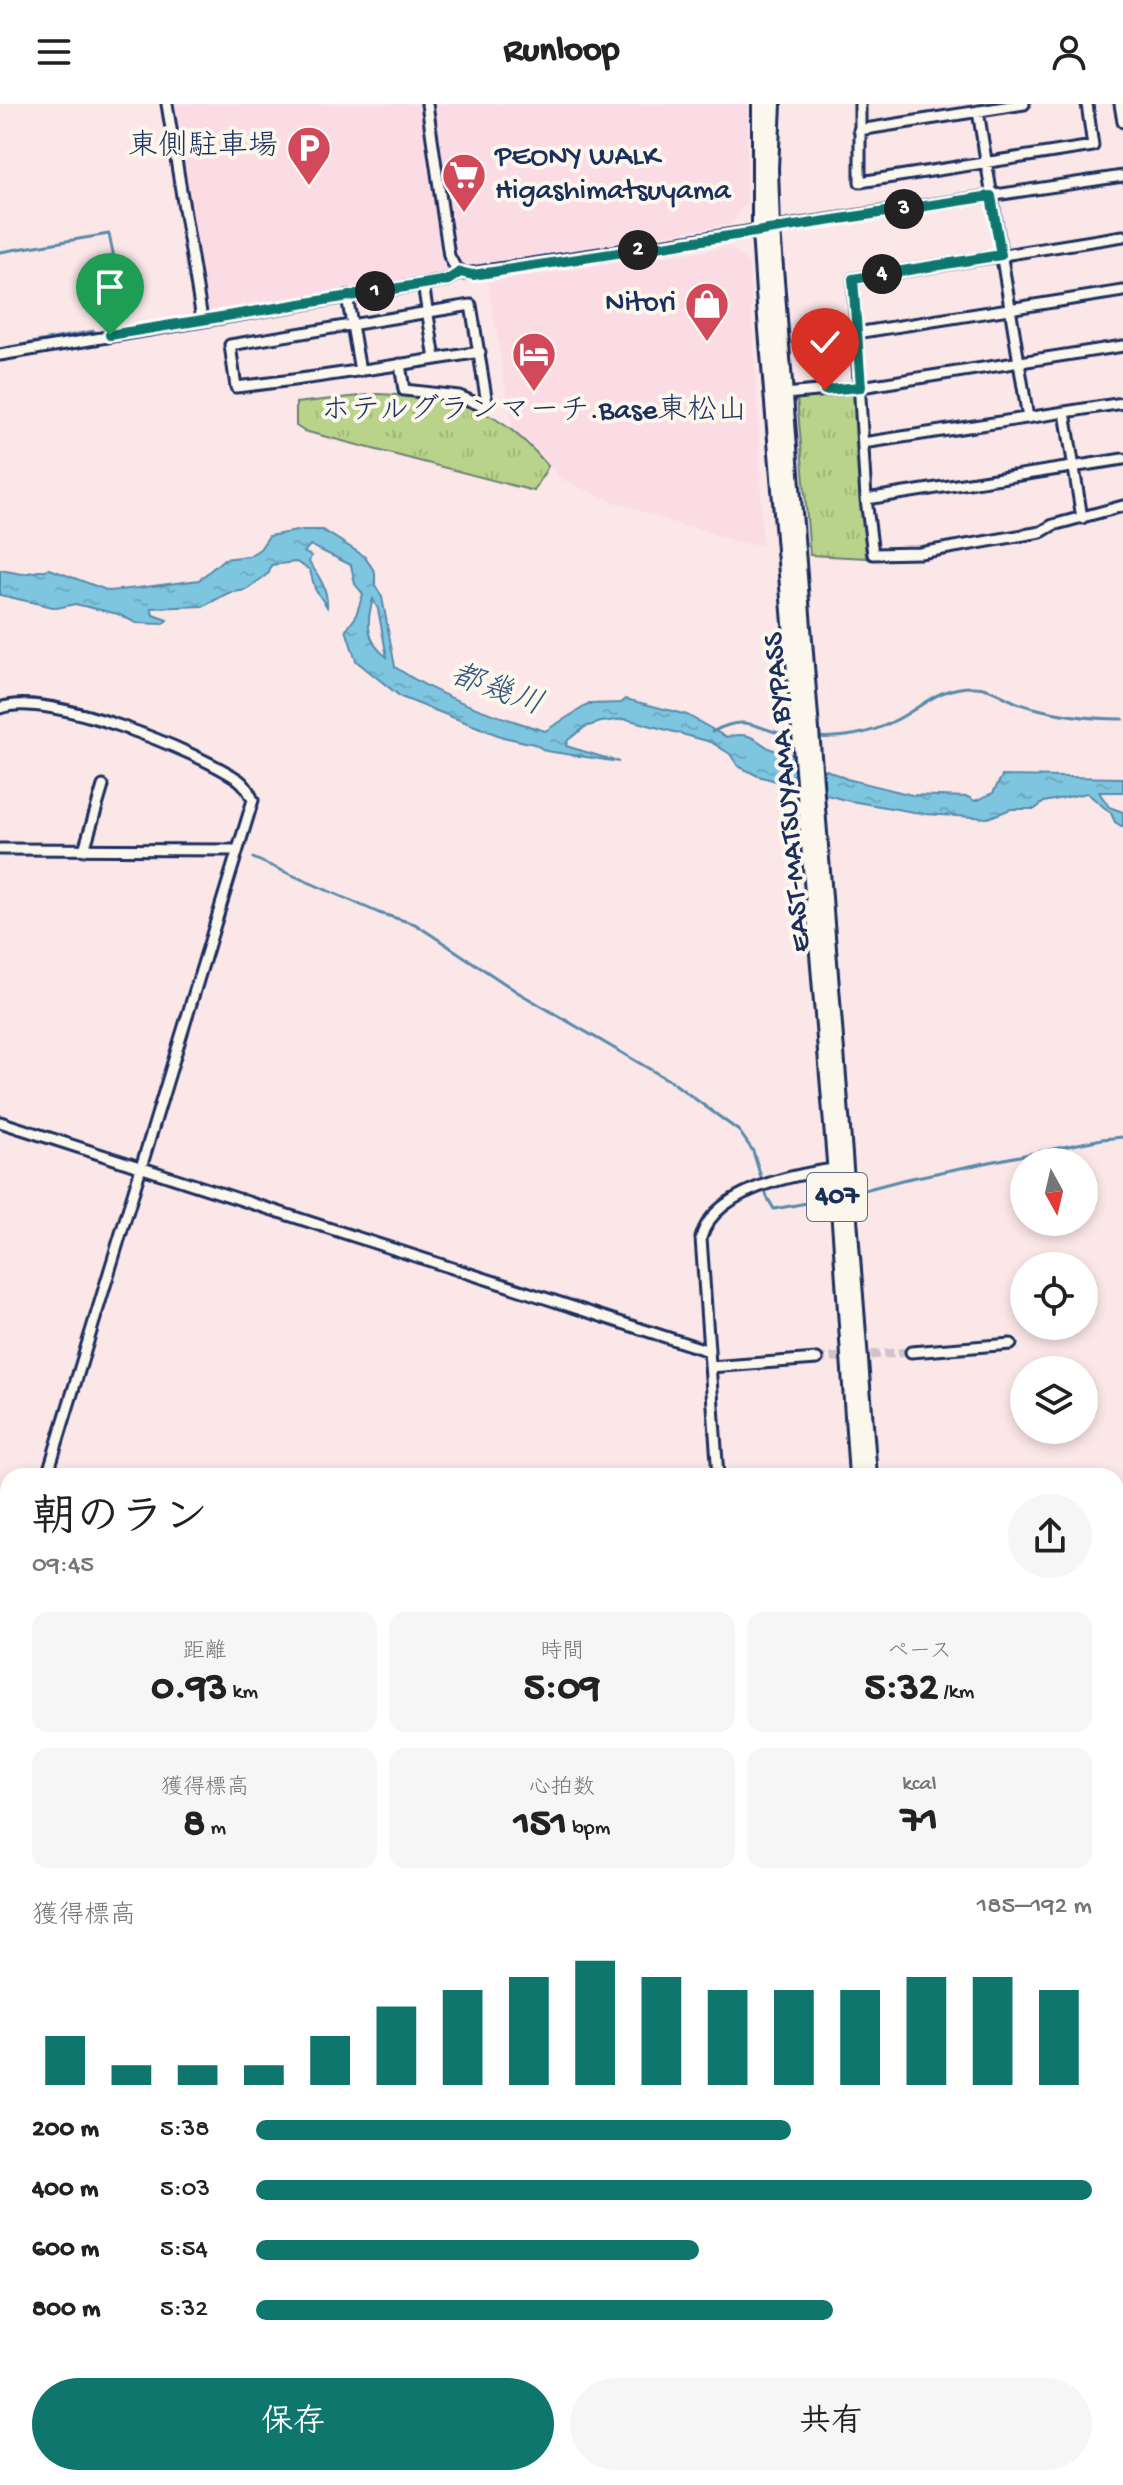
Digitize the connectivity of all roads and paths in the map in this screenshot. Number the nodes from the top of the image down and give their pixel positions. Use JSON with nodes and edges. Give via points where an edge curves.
{"nodes":[{"id":1,"x":167,"y":104,"type":"edge"},
{"id":2,"x":427,"y":104,"type":"edge"},
{"id":3,"x":760,"y":104,"type":"edge"},
{"id":4,"x":773,"y":104,"type":"edge"},
{"id":5,"x":860,"y":104,"type":"edge"},
{"id":6,"x":1024,"y":104,"type":"edge"},
{"id":7,"x":1087,"y":104,"type":"edge"},
{"id":8,"x":1120,"y":104,"type":"edge"},
{"id":9,"x":978,"y":111,"type":"junction"},
{"id":10,"x":1123,"y":122,"type":"edge"},
{"id":11,"x":859,"y":130,"type":"junction"},
{"id":12,"x":986,"y":163,"type":"junction"},
{"id":13,"x":1123,"y":176,"type":"edge"},
{"id":14,"x":991,"y":196,"type":"junction"},
{"id":15,"x":766,"y":230,"type":"junction"},
{"id":16,"x":1123,"y":236,"type":"edge"},
{"id":17,"x":1001,"y":255,"type":"junction"},
{"id":18,"x":460,"y":272,"type":"junction"},
{"id":19,"x":423,"y":284,"type":"junction"},
{"id":20,"x":1123,"y":291,"type":"edge"},
{"id":21,"x":347,"y":296,"type":"junction"},
{"id":22,"x":1010,"y":309,"type":"junction"},
{"id":23,"x":428,"y":312,"type":"junction"},
{"id":24,"x":202,"y":319,"type":"junction"},
{"id":25,"x":352,"y":324,"type":"junction"},
{"id":26,"x":856,"y":333,"type":"junction"},
{"id":27,"x":1123,"y":346,"type":"edge"},
{"id":28,"x":480,"y":352,"type":"junction"},
{"id":29,"x":0,"y":355,"type":"edge"},
{"id":30,"x":435,"y":359,"type":"junction"},
{"id":31,"x":1019,"y":362,"type":"junction"},
{"id":32,"x":400,"y":364,"type":"junction"},
{"id":33,"x":360,"y":371,"type":"junction"},
{"id":34,"x":861,"y":387,"type":"junction"},
{"id":35,"x":785,"y":394,"type":"junction"},
{"id":36,"x":1123,"y":403,"type":"edge"},
{"id":37,"x":1065,"y":412,"type":"junction"},
{"id":38,"x":1028,"y":418,"type":"junction"},
{"id":39,"x":863,"y":443,"type":"junction"},
{"id":40,"x":1123,"y":459,"type":"edge"},
{"id":41,"x":1074,"y":466,"type":"junction"},
{"id":42,"x":866,"y":499,"type":"junction"},
{"id":43,"x":1123,"y":506,"type":"edge"},
{"id":44,"x":1082,"y":518,"type":"junction"},
{"id":45,"x":793,"y":587,"type":"junction"},
{"id":46,"x":0,"y":708,"type":"edge"},
{"id":47,"x":103,"y":786,"type":"dead end"},
{"id":48,"x":0,"y":849,"type":"edge"},
{"id":49,"x":84,"y":850,"type":"junction"},
{"id":50,"x":236,"y":850,"type":"junction"},
{"id":51,"x":820,"y":920,"type":"junction"},
{"id":52,"x":0,"y":1122,"type":"edge"},
{"id":53,"x":142,"y":1167,"type":"junction"},
{"id":54,"x":834,"y":1169,"type":"junction"},
{"id":55,"x":1011,"y":1344,"type":"dead end"},
{"id":56,"x":709,"y":1351,"type":"junction"},
{"id":57,"x":911,"y":1352,"type":"tunnel mouth"},
{"id":58,"x":817,"y":1359,"type":"tunnel mouth"},
{"id":59,"x":710,"y":1367,"type":"junction"},
{"id":60,"x":49,"y":1468,"type":"edge"},
{"id":61,"x":717,"y":1468,"type":"edge"},
{"id":62,"x":856,"y":1468,"type":"edge"},
{"id":63,"x":868,"y":1468,"type":"edge"}],
"edges":[{"from":1,"to":24,"type":"street"},
{"from":2,"to":18,"type":"street","via":[[449,256]]},
{"from":3,"to":15,"type":"highway","number":"407"},
{"from":4,"to":15,"type":"highway","name":"EAST-MATSUYAMA BYPASS","number":"407"},
{"from":5,"to":11,"type":"street"},
{"from":6,"to":9,"type":"street"},
{"from":7,"to":12,"type":"street","via":[[1093,146]]},
{"from":8,"to":10,"type":"street"},
{"from":9,"to":11,"type":"street"},
{"from":9,"to":12,"type":"street"},
{"from":11,"to":12,"type":"street","via":[[860,182]]},
{"from":12,"to":14,"type":"street"},
{"from":13,"to":14,"type":"street"},
{"from":14,"to":15,"type":"street"},
{"from":14,"to":17,"type":"street"},
{"from":15,"to":18,"type":"street","via":[[473,275]]},
{"from":15,"to":35,"type":"highway","name":"EAST-MATSUYAMA BYPASS","number":"407"},
{"from":15,"to":45,"type":"highway","name":"EAST-MATSUYAMA BYPASS","number":"407"},
{"from":16,"to":17,"type":"street"},
{"from":17,"to":22,"type":"street"},
{"from":17,"to":26,"type":"street","via":[[853,279]]},
{"from":18,"to":19,"type":"street"},
{"from":19,"to":21,"type":"street"},
{"from":19,"to":23,"type":"street"},
{"from":20,"to":22,"type":"street"},
{"from":21,"to":24,"type":"street"},
{"from":21,"to":25,"type":"street"},
{"from":22,"to":26,"type":"street"},
{"from":22,"to":31,"type":"street"},
{"from":23,"to":25,"type":"street"},
{"from":23,"to":28,"type":"street","via":[[471,305]]},
{"from":23,"to":30,"type":"street"},
{"from":24,"to":29,"type":"street"},
{"from":25,"to":33,"type":"street"},
{"from":25,"to":33,"type":"street","via":[[230,345],[236,387]]},
{"from":26,"to":34,"type":"street"},
{"from":27,"to":31,"type":"street"},
{"from":28,"to":30,"type":"street"},
{"from":28,"to":32,"type":"street","via":[[487,403],[404,390]]},
{"from":30,"to":32,"type":"street"},
{"from":31,"to":34,"type":"street"},
{"from":31,"to":38,"type":"street"},
{"from":32,"to":33,"type":"street"},
{"from":34,"to":35,"type":"street"},
{"from":34,"to":39,"type":"street"},
{"from":35,"to":45,"type":"highway","name":"EAST-MATSUYAMA BYPASS","number":"407"},
{"from":36,"to":37,"type":"street"},
{"from":37,"to":38,"type":"street"},
{"from":37,"to":41,"type":"street"},
{"from":38,"to":39,"type":"street"},
{"from":39,"to":42,"type":"street"},
{"from":40,"to":41,"type":"street"},
{"from":41,"to":42,"type":"street"},
{"from":41,"to":44,"type":"street"},
{"from":42,"to":44,"type":"street","via":[[873,554],[950,548],[1041,532]]},
{"from":43,"to":44,"type":"street"},
{"from":45,"to":51,"type":"highway","name":"EAST-MATSUYAMA BYPASS","number":"407"},
{"from":46,"to":50,"type":"street","via":[[68,710],[177,747],[240,781],[253,800]]},
{"from":47,"to":49,"type":"street"},
{"from":48,"to":49,"type":"street"},
{"from":49,"to":50,"type":"street"},
{"from":50,"to":53,"type":"street"},
{"from":51,"to":54,"type":"highway","name":"EAST-MATSUYAMA BYPASS","number":"407"},
{"from":51,"to":63,"type":"highway","name":"EAST-MATSUYAMA BYPASS","number":"407"},
{"from":52,"to":53,"type":"street"},
{"from":53,"to":56,"type":"street"},
{"from":53,"to":60,"type":"street"},
{"from":54,"to":56,"type":"street","via":[[749,1191],[722,1206],[704,1228]]},
{"from":54,"to":62,"type":"highway","name":"EAST-MATSUYAMA BYPASS","number":"407"},
{"from":55,"to":57,"type":"street"},
{"from":56,"to":59,"type":"street"},
{"from":58,"to":59,"type":"street"},
{"from":59,"to":61,"type":"street"}]}
